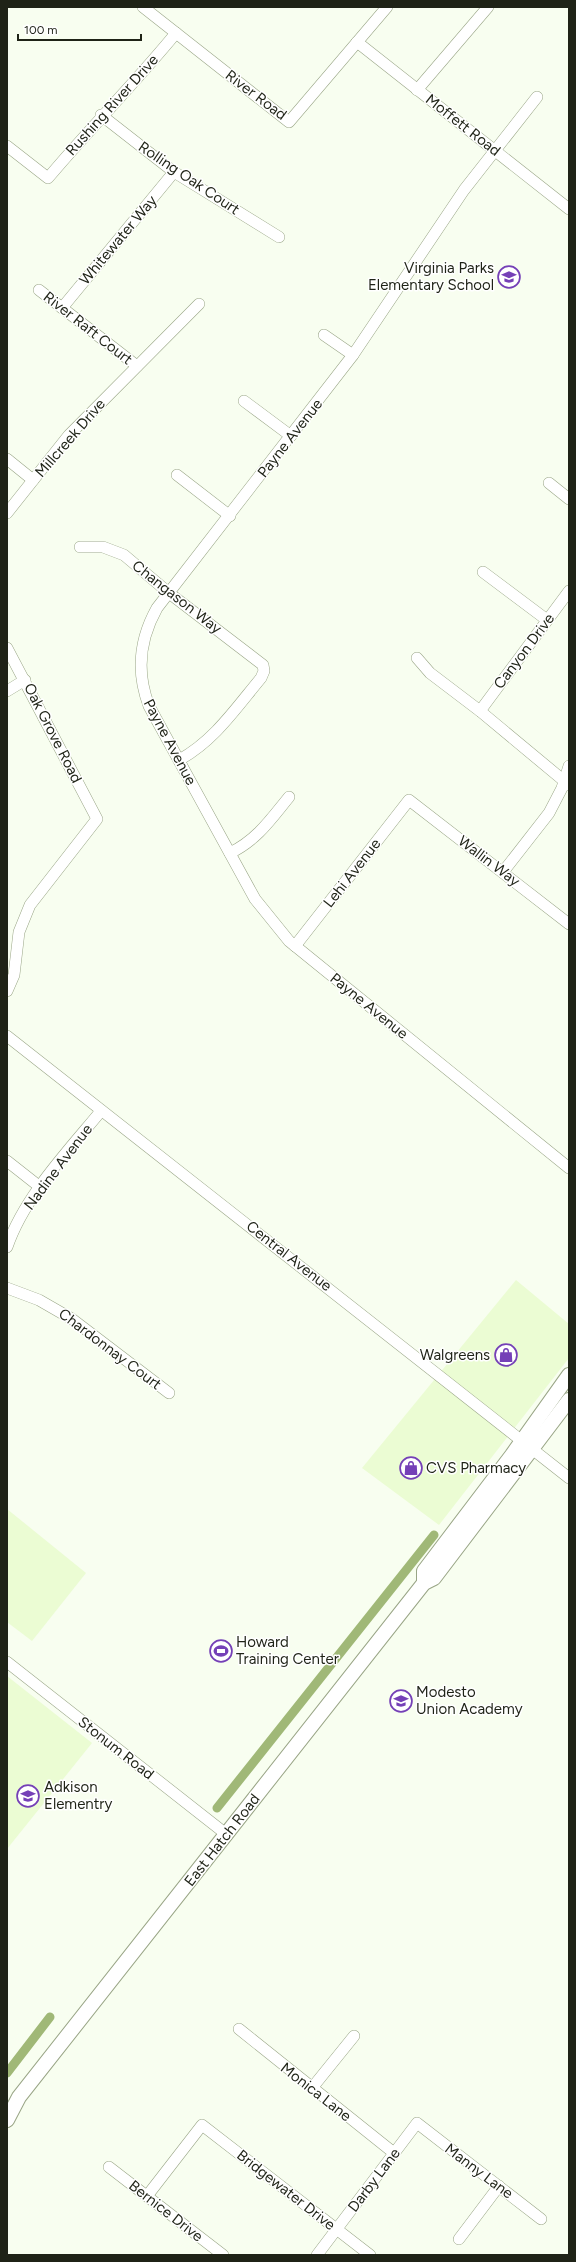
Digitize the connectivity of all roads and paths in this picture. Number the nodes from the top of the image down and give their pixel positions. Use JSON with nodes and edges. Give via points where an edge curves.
{"nodes":[{"id":1,"x":143,"y":7,"type":"edge"},
{"id":2,"x":387,"y":7,"type":"edge"},
{"id":3,"x":488,"y":7,"type":"edge"},
{"id":4,"x":176,"y":33,"type":"junction"},
{"id":5,"x":357,"y":42,"type":"junction"},
{"id":6,"x":417,"y":90,"type":"junction"},
{"id":7,"x":538,"y":97,"type":"dead end"},
{"id":8,"x":101,"y":115,"type":"junction"},
{"id":9,"x":7,"y":146,"type":"edge"},
{"id":10,"x":494,"y":150,"type":"junction"},
{"id":11,"x":174,"y":172,"type":"junction"},
{"id":12,"x":569,"y":209,"type":"edge"},
{"id":13,"x":279,"y":237,"type":"dead end"},
{"id":14,"x":39,"y":290,"type":"dead end"},
{"id":15,"x":199,"y":304,"type":"dead end"},
{"id":16,"x":62,"y":308,"type":"junction"},
{"id":17,"x":324,"y":335,"type":"dead end"},
{"id":18,"x":353,"y":355,"type":"junction"},
{"id":19,"x":137,"y":366,"type":"junction"},
{"id":20,"x":244,"y":401,"type":"dead end"},
{"id":21,"x":291,"y":436,"type":"junction"},
{"id":22,"x":7,"y":459,"type":"edge"},
{"id":23,"x":177,"y":475,"type":"dead end"},
{"id":24,"x":33,"y":480,"type":"junction"},
{"id":25,"x":549,"y":484,"type":"dead end"},
{"id":26,"x":569,"y":499,"type":"edge"},
{"id":27,"x":7,"y":513,"type":"edge"},
{"id":28,"x":230,"y":516,"type":"junction"},
{"id":29,"x":80,"y":547,"type":"dead end"},
{"id":30,"x":483,"y":572,"type":"dead end"},
{"id":31,"x":569,"y":591,"type":"edge"},
{"id":32,"x":169,"y":593,"type":"junction"},
{"id":33,"x":547,"y":620,"type":"junction"},
{"id":34,"x":7,"y":648,"type":"edge"},
{"id":35,"x":417,"y":658,"type":"dead end"},
{"id":36,"x":25,"y":680,"type":"junction"},
{"id":37,"x":7,"y":691,"type":"edge"},
{"id":38,"x":480,"y":711,"type":"junction"},
{"id":39,"x":179,"y":760,"type":"junction"},
{"id":40,"x":569,"y":766,"type":"edge"},
{"id":41,"x":566,"y":783,"type":"edge"},
{"id":42,"x":289,"y":797,"type":"dead end"},
{"id":43,"x":409,"y":800,"type":"joint"},
{"id":44,"x":230,"y":853,"type":"junction"},
{"id":45,"x":503,"y":872,"type":"junction"},
{"id":46,"x":569,"y":924,"type":"edge"},
{"id":47,"x":295,"y":946,"type":"junction"},
{"id":48,"x":7,"y":991,"type":"edge"},
{"id":49,"x":7,"y":1036,"type":"edge"},
{"id":50,"x":101,"y":1110,"type":"junction"},
{"id":51,"x":7,"y":1161,"type":"edge"},
{"id":52,"x":569,"y":1168,"type":"edge"},
{"id":53,"x":40,"y":1187,"type":"junction"},
{"id":54,"x":7,"y":1247,"type":"edge"},
{"id":55,"x":7,"y":1288,"type":"edge"},
{"id":56,"x":569,"y":1375,"type":"edge"},
{"id":57,"x":169,"y":1393,"type":"dead end"},
{"id":58,"x":569,"y":1400,"type":"edge"},
{"id":59,"x":526,"y":1445,"type":"junction"},
{"id":60,"x":569,"y":1478,"type":"edge"},
{"id":61,"x":7,"y":1662,"type":"edge"},
{"id":62,"x":226,"y":1834,"type":"junction"},
{"id":63,"x":239,"y":2029,"type":"dead end"},
{"id":64,"x":354,"y":2036,"type":"dead end"},
{"id":65,"x":312,"y":2088,"type":"junction"},
{"id":66,"x":19,"y":2097,"type":"junction"},
{"id":67,"x":7,"y":2106,"type":"edge"},
{"id":68,"x":7,"y":2120,"type":"edge"},
{"id":69,"x":417,"y":2123,"type":"joint"},
{"id":70,"x":394,"y":2153,"type":"junction"},
{"id":71,"x":109,"y":2167,"type":"dead end"},
{"id":72,"x":499,"y":2186,"type":"junction"},
{"id":73,"x":147,"y":2196,"type":"junction"},
{"id":74,"x":541,"y":2219,"type":"dead end"},
{"id":75,"x":337,"y":2229,"type":"junction"},
{"id":76,"x":459,"y":2239,"type":"dead end"},
{"id":77,"x":222,"y":2255,"type":"edge"},
{"id":78,"x":317,"y":2255,"type":"edge"},
{"id":79,"x":370,"y":2255,"type":"edge"}],
"edges":[{"from":1,"to":4,"type":"street","name":"River Road"},
{"from":2,"to":5,"type":"street","name":"River Road"},
{"from":3,"to":6,"type":"street"},
{"from":4,"to":5,"type":"street","name":"River Road","via":[[289,122]]},
{"from":4,"to":8,"type":"street","name":"Rushing River Drive"},
{"from":5,"to":6,"type":"street","name":"Moffett Road"},
{"from":6,"to":10,"type":"street","name":"Moffett Road"},
{"from":7,"to":10,"type":"street","name":"Payne Avenue"},
{"from":8,"to":9,"type":"street","name":"Rushing River Drive","via":[[48,178]]},
{"from":8,"to":11,"type":"street","name":"Rolling Oak Court"},
{"from":10,"to":12,"type":"street","name":"Moffett Road"},
{"from":10,"to":18,"type":"street","name":"Payne Avenue","via":[[434,232]]},
{"from":11,"to":13,"type":"street","name":"Rolling Oak Court"},
{"from":11,"to":16,"type":"street","name":"Whitewater Way"},
{"from":14,"to":16,"type":"street","name":"River Raft Court"},
{"from":15,"to":19,"type":"street","name":"Millcreek Drive"},
{"from":16,"to":19,"type":"street","name":"River Raft Court"},
{"from":17,"to":18,"type":"street"},
{"from":18,"to":21,"type":"street","name":"Payne Avenue"},
{"from":19,"to":24,"type":"street","name":"Millcreek Drive","via":[[70,435]]},
{"from":20,"to":21,"type":"street"},
{"from":21,"to":28,"type":"street","name":"Payne Avenue"},
{"from":22,"to":24,"type":"street"},
{"from":23,"to":28,"type":"street"},
{"from":24,"to":27,"type":"street","name":"Millcreek Drive"},
{"from":25,"to":26,"type":"street"},
{"from":28,"to":32,"type":"street","name":"Payne Avenue"},
{"from":29,"to":32,"type":"street","name":"Changason Way","via":[[103,547],[124,555]]},
{"from":30,"to":33,"type":"street"},
{"from":31,"to":33,"type":"street","name":"Canyon Drive"},
{"from":32,"to":39,"type":"street","name":"Payne Avenue","via":[[157,608],[145,631],[140,670],[149,706]]},
{"from":32,"to":39,"type":"street","name":"Changason Way","via":[[256,658],[264,668],[261,678],[209,740]]},
{"from":33,"to":38,"type":"street","name":"Canyon Drive"},
{"from":34,"to":36,"type":"street","name":"Oak Grove Road"},
{"from":35,"to":38,"type":"street","via":[[430,673]]},
{"from":36,"to":37,"type":"street"},
{"from":36,"to":48,"type":"street","name":"Oak Grove Road","via":[[97,819],[30,905],[19,932],[14,975]]},
{"from":38,"to":41,"type":"street"},
{"from":39,"to":44,"type":"street","name":"Payne Avenue"},
{"from":40,"to":41,"type":"street"},
{"from":41,"to":45,"type":"street","via":[[549,813]]},
{"from":42,"to":44,"type":"street","via":[[261,832]]},
{"from":43,"to":45,"type":"street","name":"Wallin Way"},
{"from":43,"to":47,"type":"street","name":"Lehi Avenue"},
{"from":44,"to":47,"type":"street","name":"Payne Avenue","via":[[261,909]]},
{"from":45,"to":46,"type":"street","name":"Wallin Way"},
{"from":47,"to":52,"type":"street","name":"Payne Avenue"},
{"from":49,"to":50,"type":"street","name":"Central Avenue"},
{"from":50,"to":53,"type":"street","name":"Nadine Avenue"},
{"from":50,"to":59,"type":"street","name":"Central Avenue"},
{"from":51,"to":53,"type":"street"},
{"from":53,"to":54,"type":"street","name":"Nadine Avenue","via":[[25,1209]]},
{"from":55,"to":57,"type":"street","name":"Chardonnay Court","via":[[39,1300],[72,1319]]},
{"from":56,"to":59,"type":"main road","name":"East Hatch Road"},
{"from":58,"to":59,"type":"main road","name":"East Hatch Road"},
{"from":59,"to":60,"type":"street","name":"Central Avenue"},
{"from":59,"to":62,"type":"main road","name":"East Hatch Road","via":[[424,1571],[424,1583]]},
{"from":61,"to":62,"type":"street","name":"Stonum Road"},
{"from":62,"to":66,"type":"main road","name":"East Hatch Road"},
{"from":63,"to":65,"type":"street","name":"Monica Lane"},
{"from":64,"to":65,"type":"street"},
{"from":65,"to":70,"type":"street","name":"Monica Lane"},
{"from":66,"to":67,"type":"main road","name":"East Hatch Road"},
{"from":66,"to":68,"type":"main road","name":"East Hatch Road"},
{"from":69,"to":70,"type":"street","name":"Darby Lane"},
{"from":69,"to":72,"type":"street","name":"Manny Lane"},
{"from":70,"to":75,"type":"street","name":"Darby Lane"},
{"from":71,"to":73,"type":"street","name":"Bernice Drive"},
{"from":72,"to":74,"type":"street","name":"Manny Lane"},
{"from":72,"to":76,"type":"street"},
{"from":73,"to":75,"type":"street","name":"Bridgewater Drive","via":[[202,2125]]},
{"from":73,"to":77,"type":"street","name":"Bernice Drive"},
{"from":75,"to":78,"type":"street","name":"Darby Lane"},
{"from":75,"to":79,"type":"street","name":"Bridgewater Drive"}]}
